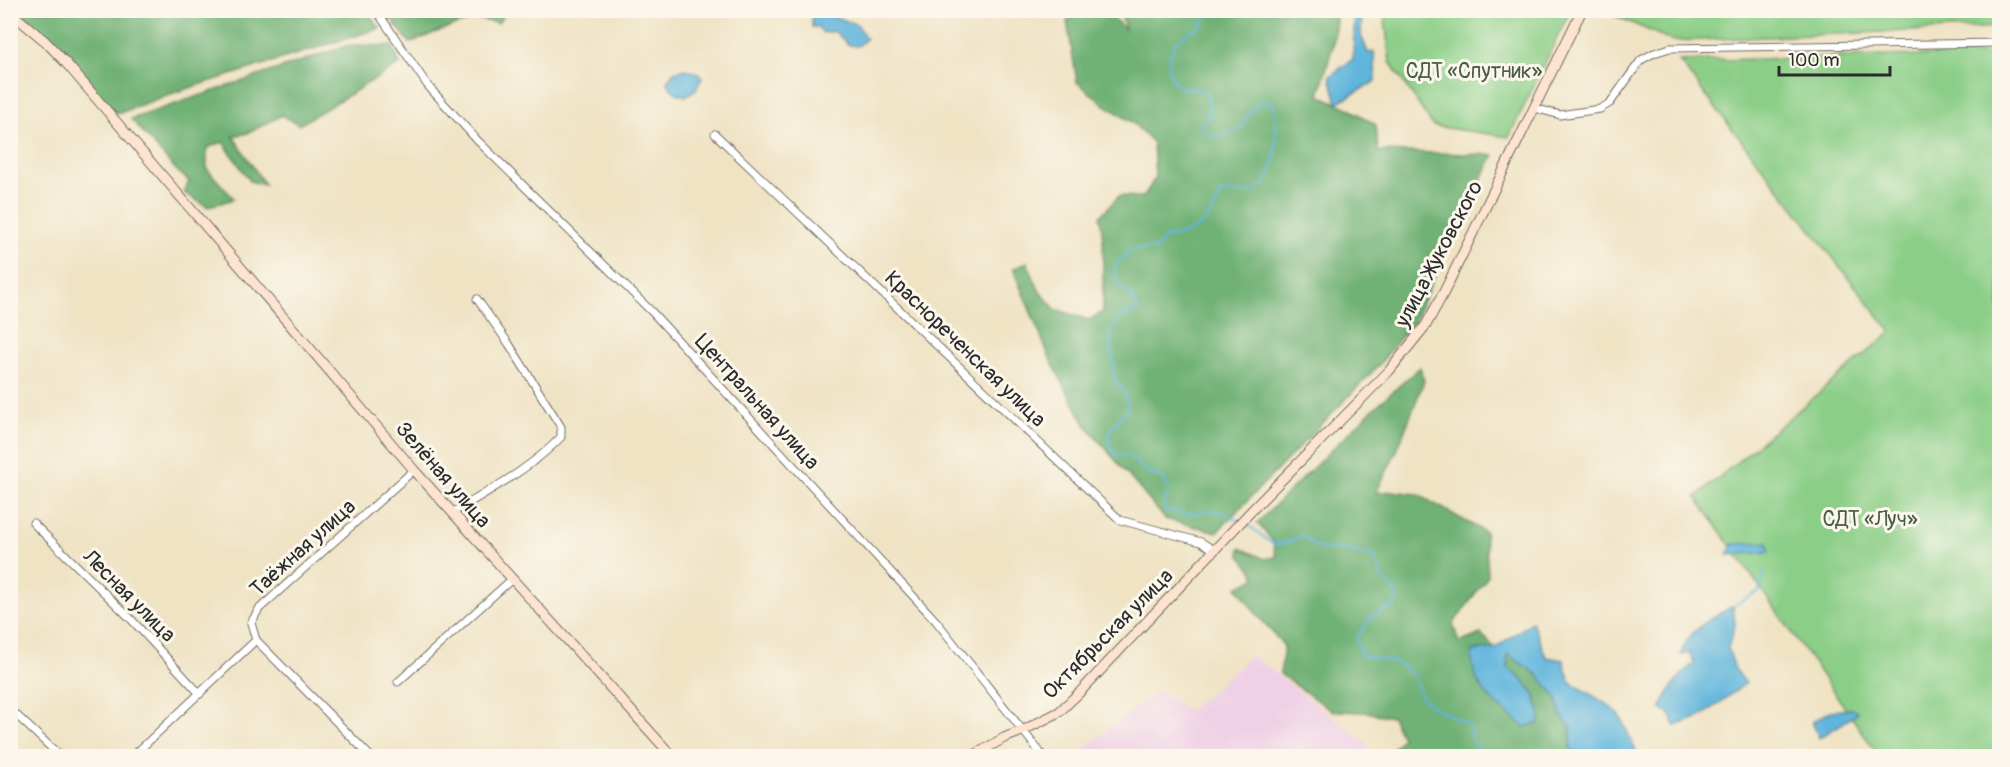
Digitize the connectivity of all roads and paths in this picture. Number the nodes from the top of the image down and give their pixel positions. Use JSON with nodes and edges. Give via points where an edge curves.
{"nodes":[{"id":1,"x":376,"y":10,"type":"edge"},
{"id":2,"x":1582,"y":10,"type":"edge"},
{"id":3,"x":10,"y":12,"type":"edge"},
{"id":4,"x":2000,"y":43,"type":"edge"},
{"id":5,"x":1534,"y":108,"type":"junction"},
{"id":6,"x":715,"y":134,"type":"dead end"},
{"id":7,"x":477,"y":299,"type":"dead end"},
{"id":8,"x":414,"y":470,"type":"junction"},
{"id":9,"x":452,"y":513,"type":"junction"},
{"id":10,"x":33,"y":523,"type":"dead end"},
{"id":11,"x":1226,"y":538,"type":"joint"},
{"id":12,"x":1214,"y":550,"type":"junction"},
{"id":13,"x":512,"y":579,"type":"junction"},
{"id":14,"x":256,"y":640,"type":"junction"},
{"id":15,"x":398,"y":682,"type":"dead end"},
{"id":16,"x":200,"y":694,"type":"junction"},
{"id":17,"x":10,"y":709,"type":"edge"},
{"id":18,"x":1022,"y":731,"type":"junction"},
{"id":19,"x":60,"y":756,"type":"edge"},
{"id":20,"x":133,"y":756,"type":"edge"},
{"id":21,"x":370,"y":756,"type":"edge"},
{"id":22,"x":672,"y":756,"type":"edge"},
{"id":23,"x":973,"y":756,"type":"edge"},
{"id":24,"x":1043,"y":756,"type":"edge"}],
"edges":[{"from":1,"to":18,"type":"street","name":"Центральная улица","via":[[428,86],[477,140],[652,312],[936,621]]},
{"from":2,"to":5,"type":"main road","name":"улица Жуковского"},
{"from":3,"to":8,"type":"main road","name":"Зелёная улица","via":[[66,63]]},
{"from":4,"to":5,"type":"street","via":[[1670,48],[1641,60],[1610,103],[1600,109],[1560,115]]},
{"from":5,"to":11,"type":"main road","name":"улица Жуковского","via":[[1426,325],[1389,370]]},
{"from":6,"to":12,"type":"street","name":"Краснореченская улица","via":[[1120,520],[1201,542]]},
{"from":7,"to":9,"type":"street","via":[[561,427],[561,437],[502,483]]},
{"from":8,"to":9,"type":"main road","name":"Зелёная улица"},
{"from":8,"to":14,"type":"street","name":"Таёжная улица","via":[[259,609],[251,624]]},
{"from":9,"to":13,"type":"main road","name":"Зелёная улица"},
{"from":10,"to":16,"type":"street","name":"Лесная улица","via":[[130,618]]},
{"from":11,"to":12,"type":"main road","name":"Октябрьская улица"},
{"from":12,"to":18,"type":"main road","name":"Октябрьская улица","via":[[1059,712]]},
{"from":13,"to":15,"type":"street"},
{"from":13,"to":22,"type":"main road","name":"Зелёная улица"},
{"from":14,"to":16,"type":"street"},
{"from":14,"to":21,"type":"street"},
{"from":16,"to":20,"type":"street"},
{"from":17,"to":19,"type":"street"},
{"from":18,"to":23,"type":"main road","name":"Октябрьская улица"},
{"from":18,"to":24,"type":"street","name":"Центральная улица"}]}
